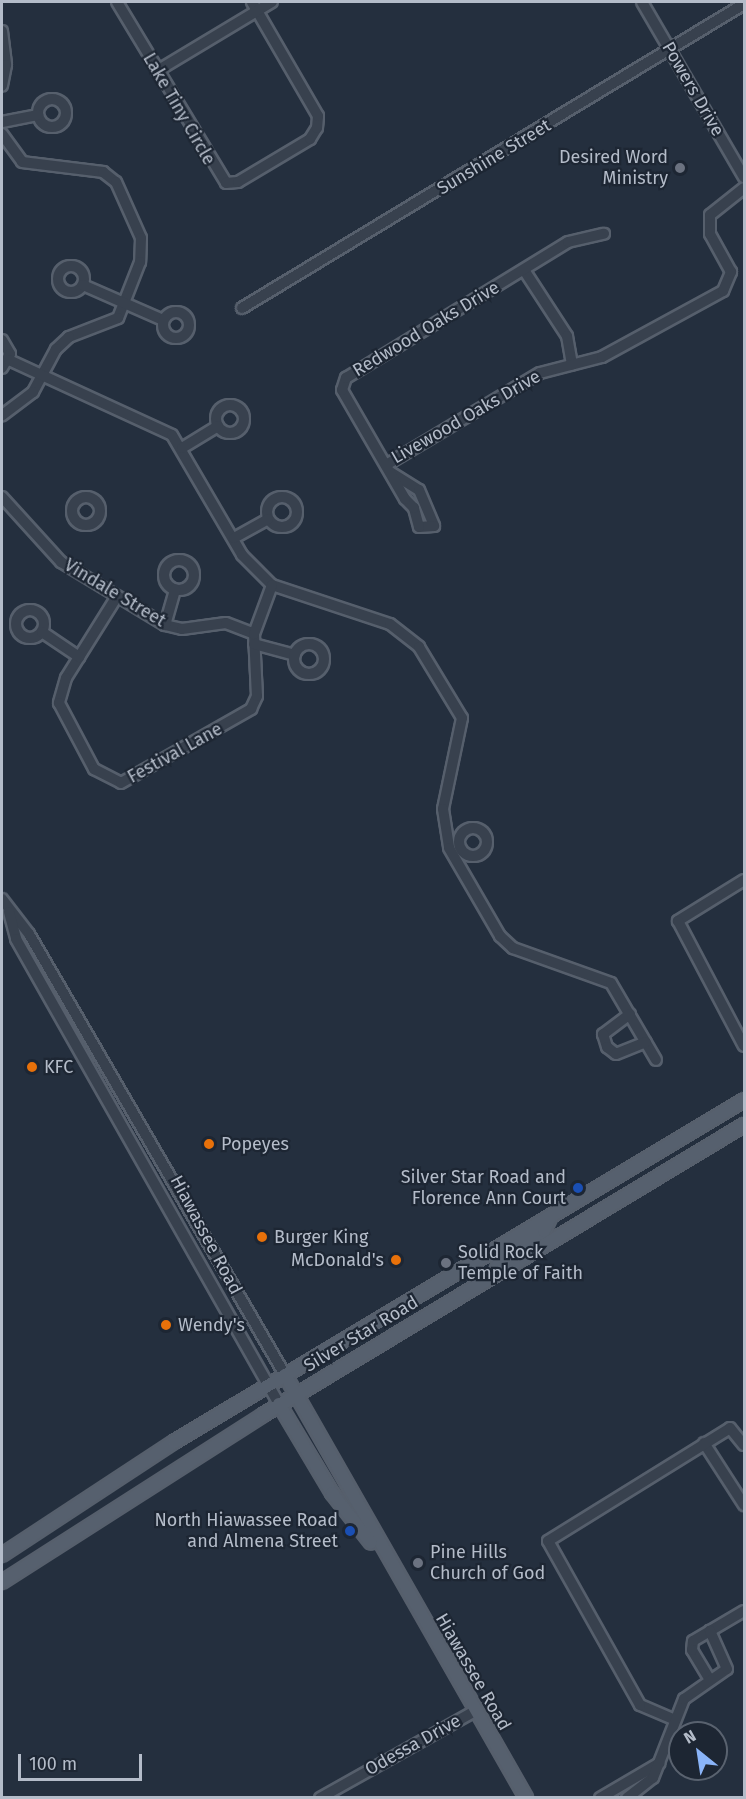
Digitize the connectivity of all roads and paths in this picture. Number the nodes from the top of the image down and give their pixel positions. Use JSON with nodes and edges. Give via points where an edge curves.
{"nodes":[{"id":1,"x":117,"y":2,"type":"edge"},
{"id":2,"x":272,"y":2,"type":"edge"},
{"id":3,"x":642,"y":2,"type":"edge"},
{"id":4,"x":744,"y":4,"type":"edge"},
{"id":5,"x":255,"y":6,"type":"edge"},
{"id":6,"x":2,"y":31,"type":"edge"},
{"id":7,"x":671,"y":51,"type":"junction"},
{"id":8,"x":158,"y":71,"type":"junction"},
{"id":9,"x":2,"y":86,"type":"edge"},
{"id":10,"x":38,"y":116,"type":"dead end"},
{"id":11,"x":2,"y":122,"type":"edge"},
{"id":12,"x":2,"y":134,"type":"edge"},
{"id":13,"x":744,"y":177,"type":"edge"},
{"id":14,"x":744,"y":188,"type":"edge"},
{"id":15,"x":604,"y":234,"type":"dead end"},
{"id":16,"x":524,"y":270,"type":"junction"},
{"id":17,"x":83,"y":285,"type":"dead end"},
{"id":18,"x":125,"y":305,"type":"junction"},
{"id":19,"x":242,"y":308,"type":"dead end"},
{"id":20,"x":163,"y":320,"type":"dead end"},
{"id":21,"x":2,"y":340,"type":"edge"},
{"id":22,"x":5,"y":364,"type":"edge"},
{"id":23,"x":572,"y":365,"type":"junction"},
{"id":24,"x":45,"y":377,"type":"junction"},
{"id":25,"x":2,"y":415,"type":"edge"},
{"id":26,"x":218,"y":426,"type":"dead end"},
{"id":27,"x":182,"y":448,"type":"junction"},
{"id":28,"x":388,"y":468,"type":"junction"},
{"id":29,"x":2,"y":497,"type":"edge"},
{"id":30,"x":268,"y":519,"type":"dead end"},
{"id":31,"x":234,"y":537,"type":"junction"},
{"id":32,"x":272,"y":585,"type":"junction"},
{"id":33,"x":174,"y":589,"type":"dead end"},
{"id":34,"x":116,"y":598,"type":"junction"},
{"id":35,"x":165,"y":625,"type":"junction"},
{"id":36,"x":42,"y":632,"type":"dead end"},
{"id":37,"x":254,"y":639,"type":"junction"},
{"id":38,"x":295,"y":655,"type":"dead end"},
{"id":39,"x":79,"y":657,"type":"junction"},
{"id":40,"x":744,"y":880,"type":"edge"},
{"id":41,"x":2,"y":899,"type":"edge"},
{"id":42,"x":9,"y":912,"type":"junction"},
{"id":43,"x":630,"y":1014,"type":"junction"},
{"id":44,"x":646,"y":1042,"type":"junction"},
{"id":45,"x":744,"y":1046,"type":"edge"},
{"id":46,"x":656,"y":1060,"type":"dead end"},
{"id":47,"x":744,"y":1100,"type":"edge"},
{"id":48,"x":744,"y":1125,"type":"edge"},
{"id":49,"x":550,"y":1216,"type":"junction"},
{"id":50,"x":495,"y":1274,"type":"junction"},
{"id":51,"x":285,"y":1375,"type":"junction"},
{"id":52,"x":269,"y":1385,"type":"junction"},
{"id":53,"x":296,"y":1395,"type":"junction"},
{"id":54,"x":279,"y":1404,"type":"junction"},
{"id":55,"x":704,"y":1443,"type":"junction"},
{"id":56,"x":744,"y":1445,"type":"edge"},
{"id":57,"x":744,"y":1505,"type":"edge"},
{"id":58,"x":2,"y":1555,"type":"edge"},
{"id":59,"x":389,"y":1565,"type":"junction"},
{"id":60,"x":2,"y":1582,"type":"edge"},
{"id":61,"x":744,"y":1611,"type":"edge"},
{"id":62,"x":710,"y":1631,"type":"junction"},
{"id":63,"x":710,"y":1680,"type":"junction"},
{"id":64,"x":475,"y":1711,"type":"junction"},
{"id":65,"x":673,"y":1719,"type":"junction"},
{"id":66,"x":660,"y":1763,"type":"junction"},
{"id":67,"x":320,"y":1797,"type":"edge"},
{"id":68,"x":526,"y":1797,"type":"edge"},
{"id":69,"x":600,"y":1797,"type":"edge"},
{"id":70,"x":627,"y":1797,"type":"edge"}],
"edges":[{"from":1,"to":8,"type":"street","name":"Lake Tiny Circle"},
{"from":2,"to":5,"type":"street"},
{"from":3,"to":7,"type":"street","name":"Powers Drive"},
{"from":4,"to":7,"type":"street","name":"Sunshine Street"},
{"from":5,"to":8,"type":"street"},
{"from":5,"to":8,"type":"street","name":"Lake Tiny Circle","via":[[318,116],[310,139],[238,182],[226,183]]},
{"from":6,"to":9,"type":"street","via":[[6,56]]},
{"from":7,"to":13,"type":"street","name":"Powers Drive"},
{"from":7,"to":19,"type":"street","name":"Sunshine Street"},
{"from":10,"to":11,"type":"street"},
{"from":12,"to":18,"type":"street","via":[[22,162],[40,168],[87,168],[116,182],[141,238],[140,262]]},
{"from":14,"to":23,"type":"street","name":"Livewood Oaks Drive","via":[[710,215],[710,234],[731,272],[729,286],[602,357]]},
{"from":15,"to":16,"type":"street","name":"Redwood Oaks Drive","via":[[568,242]]},
{"from":16,"to":23,"type":"street","via":[[567,336]]},
{"from":16,"to":28,"type":"street","name":"Redwood Oaks Drive","via":[[346,378],[342,390]]},
{"from":17,"to":18,"type":"street"},
{"from":18,"to":20,"type":"street"},
{"from":18,"to":24,"type":"street","via":[[118,318],[86,329],[56,349]]},
{"from":21,"to":22,"type":"street","via":[[9,348]]},
{"from":22,"to":24,"type":"street"},
{"from":23,"to":28,"type":"street","name":"Livewood Oaks Drive","via":[[540,373]]},
{"from":24,"to":25,"type":"street"},
{"from":24,"to":27,"type":"street","via":[[161,427]]},
{"from":26,"to":27,"type":"street"},
{"from":27,"to":31,"type":"street"},
{"from":28,"to":28,"type":"street","name":"Redwood Oaks Drive","via":[[414,508],[419,527],[434,526],[420,490]]},
{"from":29,"to":34,"type":"street","name":"Vindale Street","via":[[45,548]]},
{"from":30,"to":31,"type":"street"},
{"from":31,"to":32,"type":"street","via":[[253,571]]},
{"from":32,"to":37,"type":"street","name":"Festival Lane"},
{"from":32,"to":43,"type":"street","via":[[390,624],[407,634],[439,676],[462,718],[442,820],[500,936],[513,948],[598,975],[611,983]]},
{"from":33,"to":35,"type":"street"},
{"from":34,"to":35,"type":"street","name":"Vindale Street"},
{"from":34,"to":39,"type":"street","name":"Festival Lane"},
{"from":35,"to":37,"type":"street","name":"Vindale Street","via":[[182,629],[225,623]]},
{"from":36,"to":39,"type":"street"},
{"from":37,"to":38,"type":"street","name":"Vindale Street"},
{"from":37,"to":39,"type":"street","name":"Festival Lane","via":[[257,696],[251,709],[121,783],[94,769],[62,715],[61,693]]},
{"from":40,"to":45,"type":"street","via":[[678,921]]},
{"from":41,"to":42,"type":"street","name":"Hiawassee Road"},
{"from":42,"to":51,"type":"street","name":"Hiawassee Road","via":[[35,944]]},
{"from":42,"to":52,"type":"street","name":"Hiawassee Road","via":[[16,939]]},
{"from":43,"to":44,"type":"street"},
{"from":43,"to":44,"type":"street","via":[[603,1034],[607,1047],[616,1054]]},
{"from":44,"to":46,"type":"street"},
{"from":47,"to":49,"type":"main road","name":"Silver Star Road"},
{"from":48,"to":50,"type":"main road","name":"Silver Star Road"},
{"from":49,"to":50,"type":"main road","via":[[544,1231],[501,1257]]},
{"from":49,"to":51,"type":"main road","name":"Silver Star Road"},
{"from":50,"to":53,"type":"main road","name":"Silver Star Road"},
{"from":51,"to":52,"type":"main road","name":"Silver Star Road"},
{"from":51,"to":53,"type":"main road","name":"Hiawassee Road"},
{"from":52,"to":54,"type":"street","name":"Hiawassee Road"},
{"from":52,"to":58,"type":"main road","name":"Silver Star Road"},
{"from":53,"to":54,"type":"main road","name":"Silver Star Road"},
{"from":53,"to":59,"type":"main road","name":"Hiawassee Road"},
{"from":54,"to":59,"type":"main road","name":"Hiawassee Road","via":[[332,1493]]},
{"from":54,"to":60,"type":"main road","name":"Silver Star Road"},
{"from":55,"to":56,"type":"street","via":[[730,1428]]},
{"from":55,"to":57,"type":"street"},
{"from":55,"to":65,"type":"street","via":[[548,1541],[640,1705]]},
{"from":59,"to":64,"type":"main road","name":"Hiawassee Road"},
{"from":61,"to":62,"type":"street"},
{"from":62,"to":63,"type":"street","via":[[692,1646]]},
{"from":62,"to":63,"type":"street","via":[[729,1664]]},
{"from":63,"to":65,"type":"street","via":[[684,1699]]},
{"from":64,"to":67,"type":"street","name":"Odessa Drive"},
{"from":64,"to":68,"type":"main road","name":"Hiawassee Road"},
{"from":65,"to":66,"type":"street"},
{"from":66,"to":69,"type":"street"},
{"from":66,"to":70,"type":"street","via":[[653,1778]]}]}
